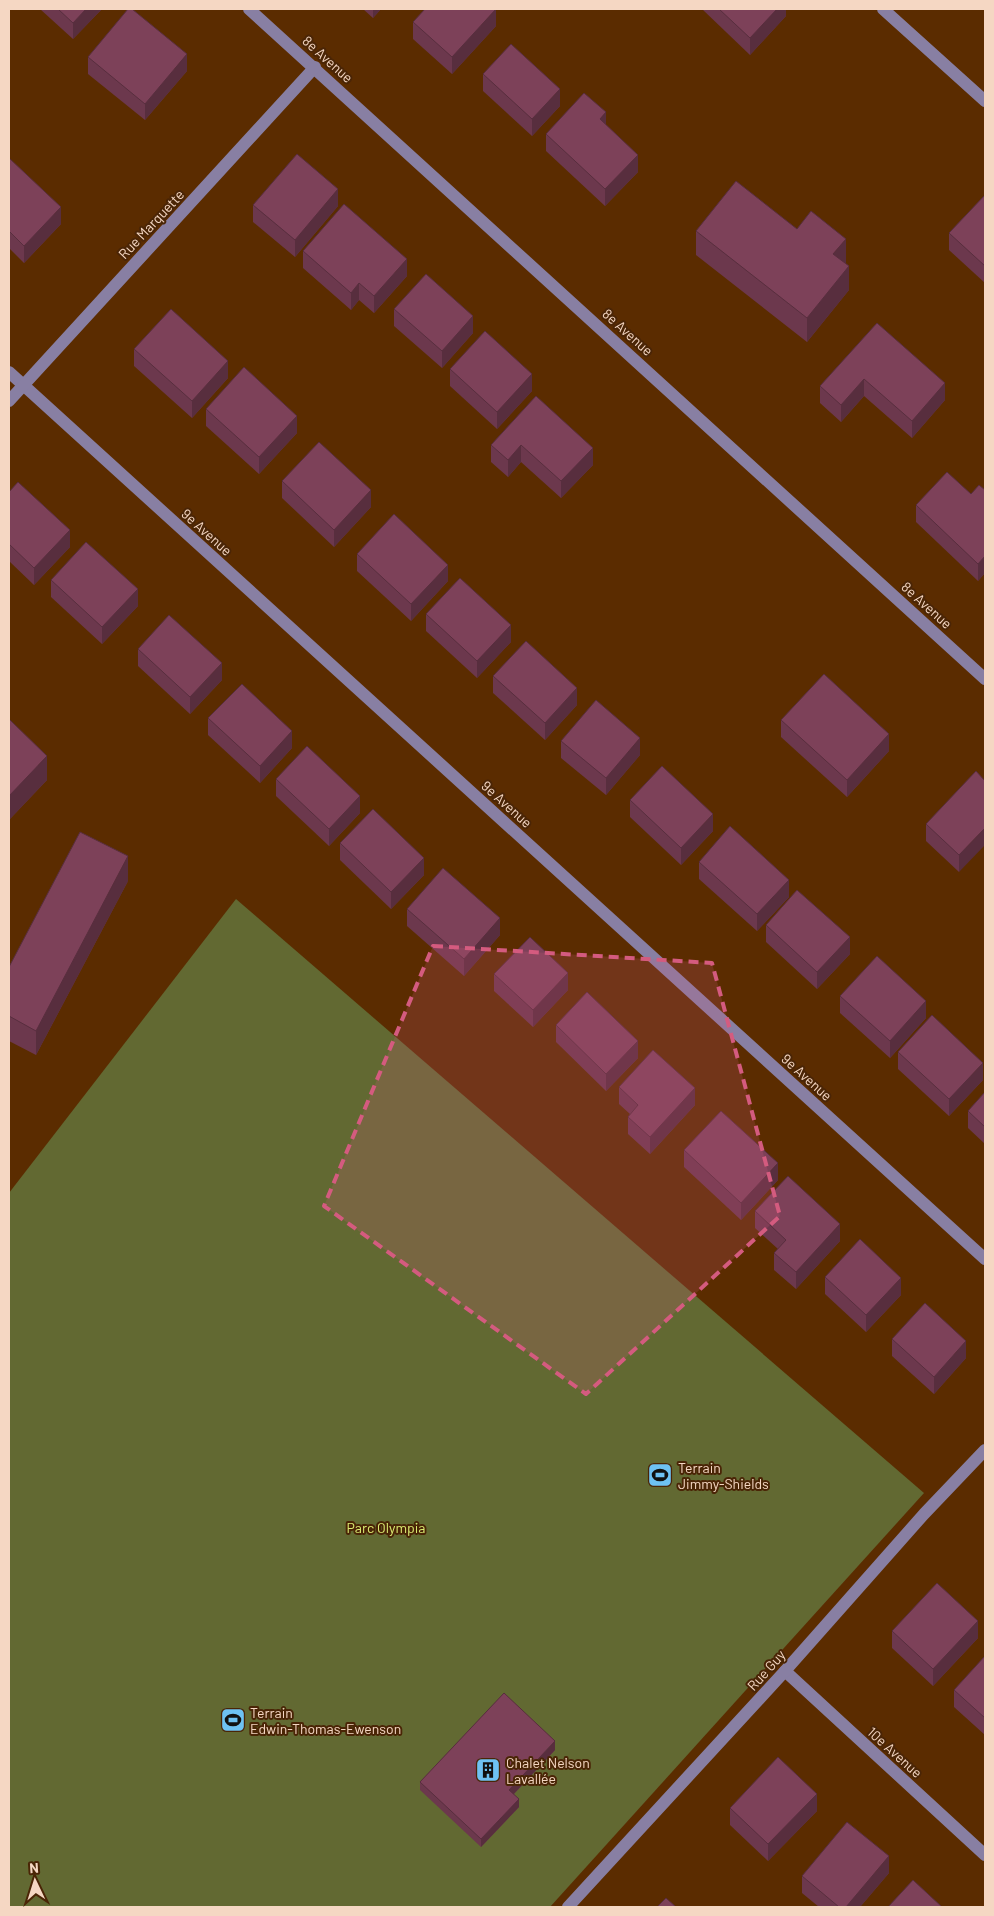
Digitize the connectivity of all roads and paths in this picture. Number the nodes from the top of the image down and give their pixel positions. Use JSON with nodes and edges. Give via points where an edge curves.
{"nodes":[{"id":1,"x":249,"y":9,"type":"edge"},
{"id":2,"x":884,"y":9,"type":"edge"},
{"id":3,"x":315,"y":67,"type":"junction"},
{"id":4,"x":985,"y":100,"type":"edge"},
{"id":5,"x":9,"y":372,"type":"edge"},
{"id":6,"x":23,"y":386,"type":"junction"},
{"id":7,"x":9,"y":401,"type":"edge"},
{"id":8,"x":985,"y":678,"type":"edge"},
{"id":9,"x":985,"y":1259,"type":"edge"},
{"id":10,"x":985,"y":1450,"type":"edge"},
{"id":11,"x":785,"y":1672,"type":"junction"},
{"id":12,"x":985,"y":1855,"type":"edge"},
{"id":13,"x":568,"y":1907,"type":"edge"}],
"edges":[{"from":1,"to":3,"type":"street","name":"8e Avenue"},
{"from":2,"to":4,"type":"street"},
{"from":3,"to":6,"type":"street","name":"Rue Marquette"},
{"from":3,"to":8,"type":"street","name":"8e Avenue"},
{"from":5,"to":6,"type":"street","name":"9e Avenue"},
{"from":6,"to":7,"type":"street","name":"Rue Marquette"},
{"from":6,"to":9,"type":"street","name":"9e Avenue"},
{"from":10,"to":11,"type":"street","name":"Rue Guy"},
{"from":11,"to":12,"type":"street","name":"10e Avenue"},
{"from":11,"to":13,"type":"street","name":"Rue Guy"}]}
